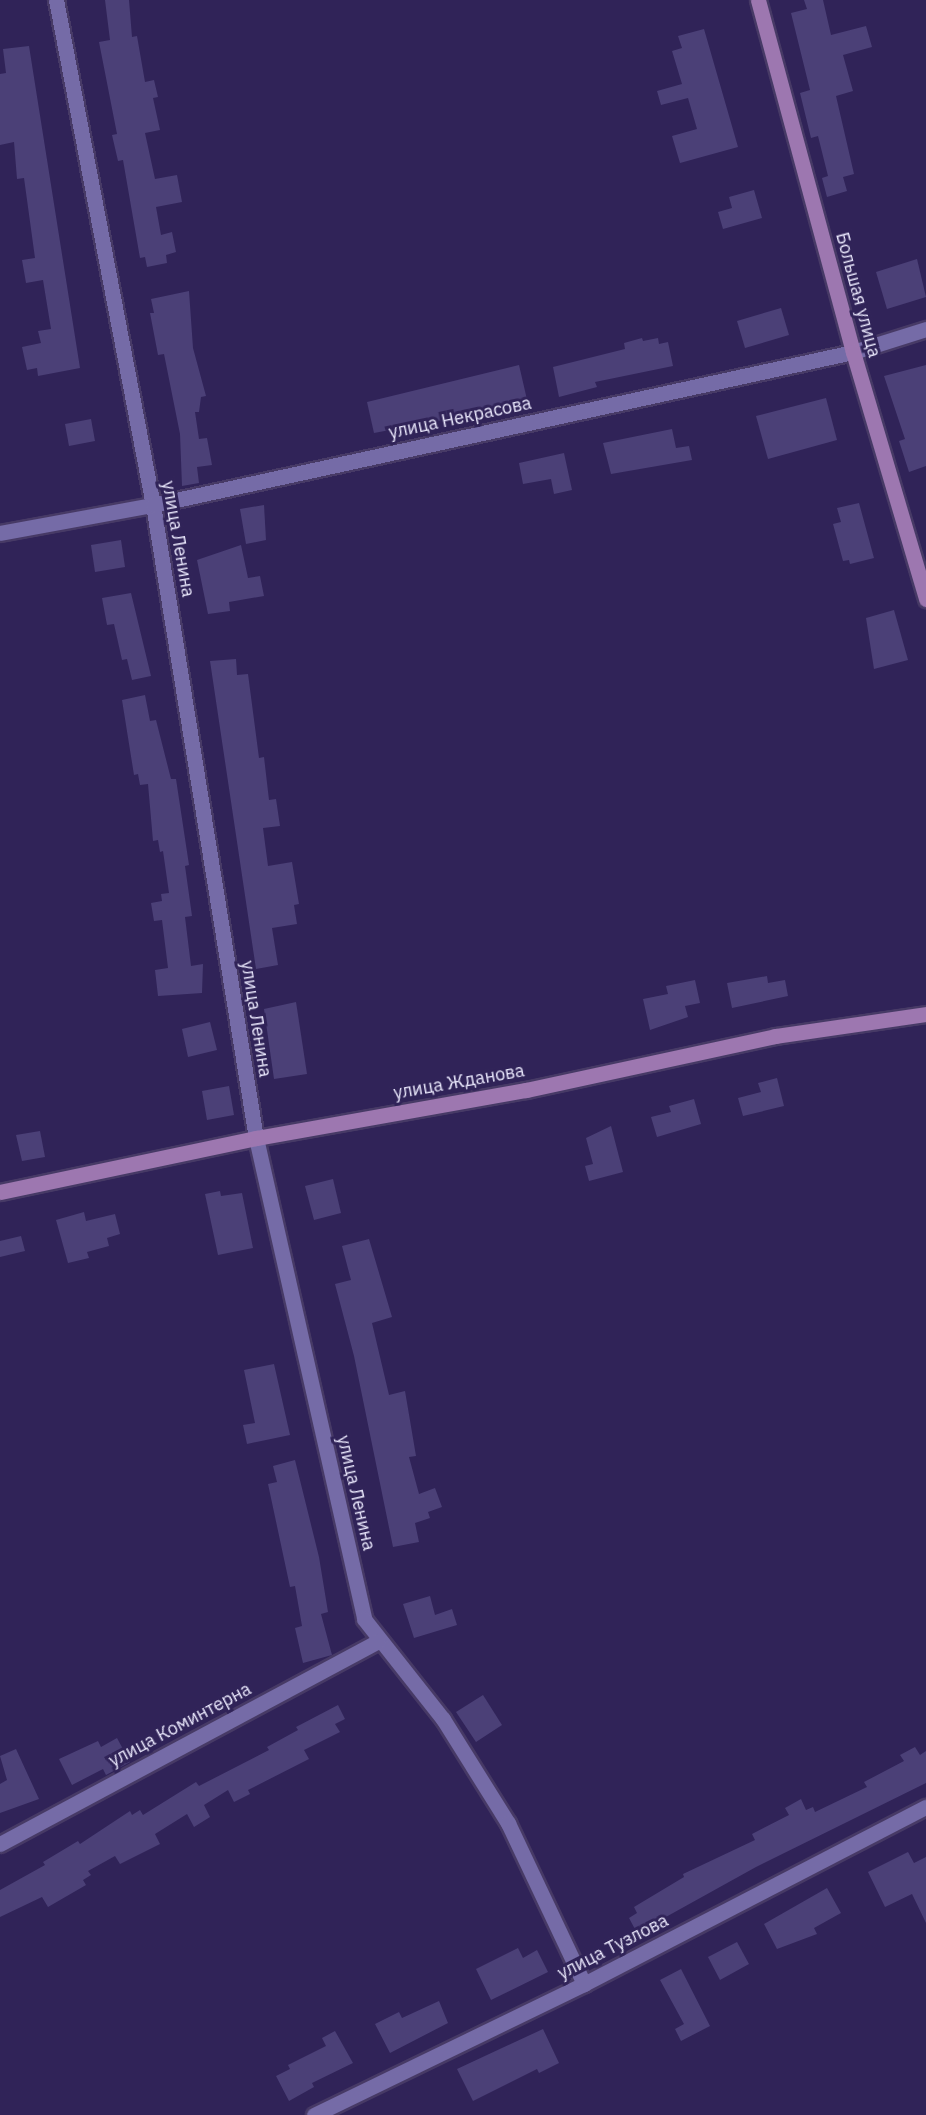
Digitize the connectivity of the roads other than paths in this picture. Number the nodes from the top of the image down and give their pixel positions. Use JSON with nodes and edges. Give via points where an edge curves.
{"nodes":[{"id":1,"x":56,"y":0,"type":"edge"},
{"id":2,"x":758,"y":0,"type":"edge"},
{"id":3,"x":926,"y":329,"type":"edge"},
{"id":4,"x":854,"y":352,"type":"junction"},
{"id":5,"x":153,"y":505,"type":"junction"},
{"id":6,"x":0,"y":533,"type":"edge"},
{"id":7,"x":926,"y":599,"type":"edge"},
{"id":8,"x":926,"y":1014,"type":"edge"},
{"id":9,"x":256,"y":1138,"type":"junction"},
{"id":10,"x":0,"y":1192,"type":"edge"},
{"id":11,"x":378,"y":1641,"type":"junction"},
{"id":12,"x":926,"y":1807,"type":"edge"},
{"id":13,"x":0,"y":1844,"type":"edge"},
{"id":14,"x":584,"y":1984,"type":"junction"},
{"id":15,"x":314,"y":2115,"type":"edge"}],
"edges":[{"from":1,"to":5,"type":"street","name":"улица Ленина"},
{"from":2,"to":4,"type":"street","name":"Большая улица"},
{"from":3,"to":4,"type":"street","name":"улица Некрасова"},
{"from":4,"to":5,"type":"street","name":"улица Некрасова"},
{"from":4,"to":7,"type":"street","name":"Большая улица"},
{"from":5,"to":6,"type":"street","name":"улица Некрасова"},
{"from":5,"to":9,"type":"street","name":"улица Ленина"},
{"from":8,"to":9,"type":"street","name":"улица Жданова","via":[[775,1036],[526,1090]]},
{"from":9,"to":10,"type":"street","name":"улица Жданова"},
{"from":9,"to":11,"type":"street","name":"улица Ленина","via":[[364,1619]]},
{"from":11,"to":13,"type":"street","name":"улица Коминтерна"},
{"from":11,"to":14,"type":"street","name":"улица Ленина","via":[[443,1719],[508,1822]]},
{"from":12,"to":14,"type":"street","name":"улица Тузлова"},
{"from":14,"to":15,"type":"street","name":"улица Тузлова"}]}
